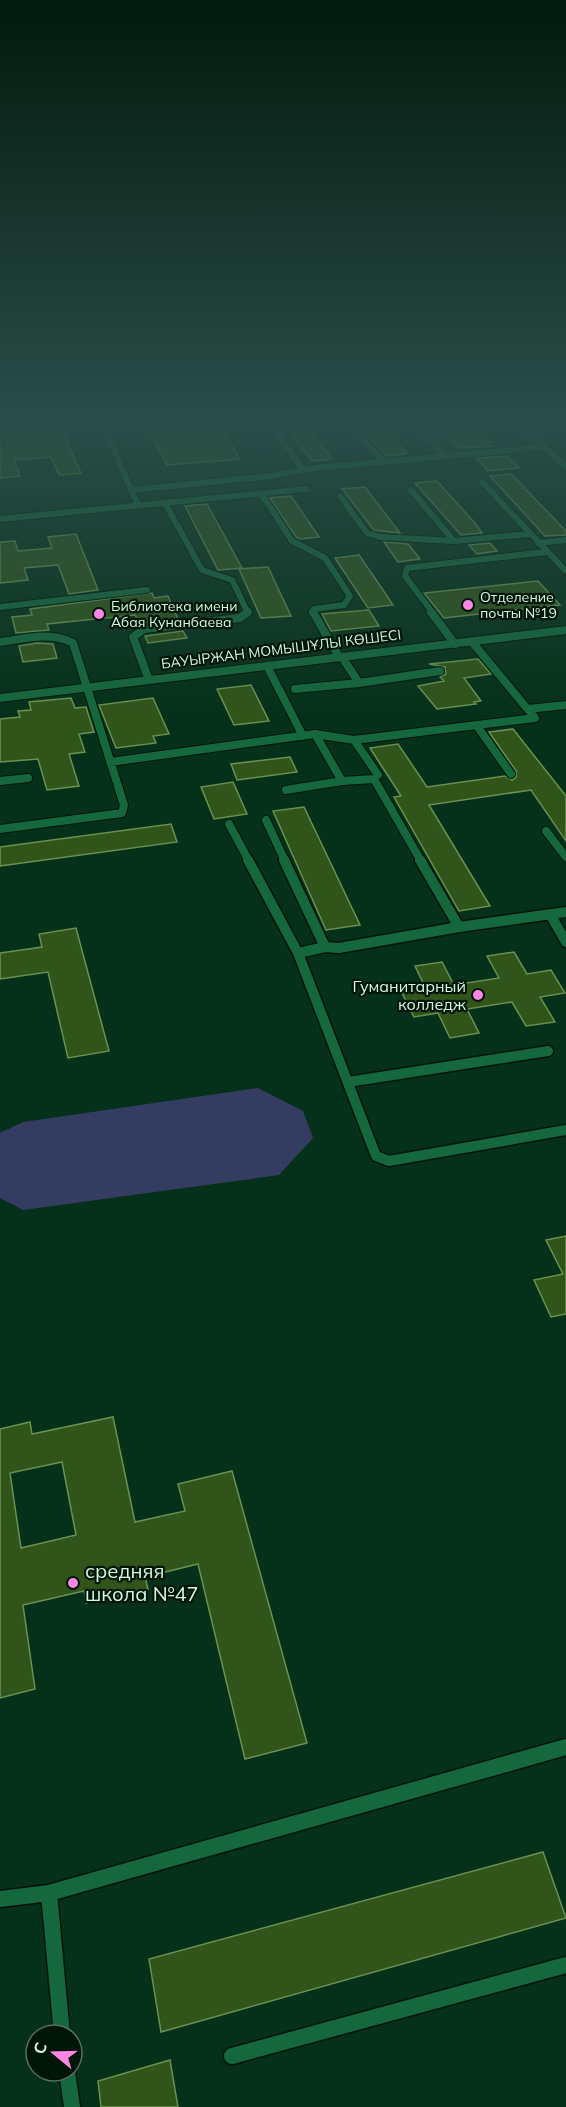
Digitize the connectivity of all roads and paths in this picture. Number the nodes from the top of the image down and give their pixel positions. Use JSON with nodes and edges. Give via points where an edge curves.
{"nodes":[{"id":1,"x":16,"y":517,"type":"edge"},
{"id":2,"x":173,"y":517,"type":"edge"},
{"id":3,"x":276,"y":517,"type":"edge"},
{"id":4,"x":356,"y":517,"type":"edge"},
{"id":5,"x":434,"y":517,"type":"edge"},
{"id":6,"x":514,"y":517,"type":"edge"},
{"id":7,"x":0,"y":519,"type":"edge"},
{"id":8,"x":529,"y":534,"type":"junction"},
{"id":9,"x":566,"y":540,"type":"edge"},
{"id":10,"x":454,"y":541,"type":"junction"},
{"id":11,"x":538,"y":543,"type":"junction"},
{"id":12,"x":546,"y":552,"type":"junction"},
{"id":13,"x":566,"y":571,"type":"edge"},
{"id":14,"x":147,"y":590,"type":"dead end"},
{"id":15,"x":0,"y":607,"type":"edge"},
{"id":16,"x":566,"y":630,"type":"edge"},
{"id":17,"x":0,"y":642,"type":"edge"},
{"id":18,"x":472,"y":642,"type":"junction"},
{"id":19,"x":455,"y":644,"type":"junction"},
{"id":20,"x":341,"y":657,"type":"junction"},
{"id":21,"x":267,"y":666,"type":"junction"},
{"id":22,"x":440,"y":671,"type":"dead end"},
{"id":23,"x":149,"y":680,"type":"junction"},
{"id":24,"x":359,"y":683,"type":"junction"},
{"id":25,"x":85,"y":687,"type":"junction"},
{"id":26,"x":295,"y":689,"type":"dead end"},
{"id":27,"x":0,"y":698,"type":"edge"},
{"id":28,"x":566,"y":705,"type":"edge"},
{"id":29,"x":528,"y":709,"type":"junction"},
{"id":30,"x":477,"y":726,"type":"junction"},
{"id":31,"x":315,"y":734,"type":"junction"},
{"id":32,"x":303,"y":736,"type":"junction"},
{"id":33,"x":354,"y":740,"type":"junction"},
{"id":34,"x":110,"y":762,"type":"junction"},
{"id":35,"x":511,"y":774,"type":"dead end"},
{"id":36,"x":378,"y":775,"type":"dead end"},
{"id":37,"x":28,"y":778,"type":"dead end"},
{"id":38,"x":342,"y":781,"type":"junction"},
{"id":39,"x":0,"y":782,"type":"edge"},
{"id":40,"x":286,"y":790,"type":"dead end"},
{"id":41,"x":266,"y":820,"type":"dead end"},
{"id":42,"x":229,"y":824,"type":"dead end"},
{"id":43,"x":0,"y":829,"type":"edge"},
{"id":44,"x":546,"y":831,"type":"dead end"},
{"id":45,"x":566,"y":857,"type":"edge"},
{"id":46,"x":566,"y":912,"type":"edge"},
{"id":47,"x":550,"y":914,"type":"junction"},
{"id":48,"x":459,"y":927,"type":"junction"},
{"id":49,"x":566,"y":942,"type":"edge"},
{"id":50,"x":325,"y":947,"type":"junction"},
{"id":51,"x":298,"y":953,"type":"junction"},
{"id":52,"x":548,"y":1051,"type":"dead end"},
{"id":53,"x":348,"y":1082,"type":"junction"},
{"id":54,"x":566,"y":1130,"type":"edge"},
{"id":55,"x":566,"y":1747,"type":"edge"},
{"id":56,"x":49,"y":1893,"type":"junction"},
{"id":57,"x":0,"y":1899,"type":"edge"},
{"id":58,"x":566,"y":1965,"type":"edge"},
{"id":59,"x":61,"y":2023,"type":"edge"},
{"id":60,"x":232,"y":2056,"type":"dead end"},
{"id":61,"x":69,"y":2083,"type":"edge"},
{"id":62,"x":72,"y":2107,"type":"edge"}],
"edges":[{"from":1,"to":7,"type":"lane"},
{"from":2,"to":23,"type":"lane","via":[[202,570],[232,580],[249,613],[240,618],[144,629],[133,637]]},
{"from":3,"to":20,"type":"lane","via":[[292,541],[325,558],[350,596],[344,605],[314,609],[312,614]]},
{"from":4,"to":10,"type":"lane","via":[[367,533],[380,537]]},
{"from":5,"to":10,"type":"lane"},
{"from":6,"to":8,"type":"lane"},
{"from":8,"to":10,"type":"lane"},
{"from":8,"to":11,"type":"lane"},
{"from":9,"to":11,"type":"lane"},
{"from":11,"to":12,"type":"lane"},
{"from":12,"to":13,"type":"lane"},
{"from":12,"to":19,"type":"lane","via":[[407,568],[405,576]]},
{"from":14,"to":15,"type":"lane"},
{"from":16,"to":18,"type":"street","name":"БАУЫРЖАН МОМЫШҰЛЫ КӨШЕСІ"},
{"from":17,"to":25,"type":"lane","via":[[65,638],[74,643]]},
{"from":18,"to":19,"type":"street","name":"БАУЫРЖАН МОМЫШҰЛЫ КӨШЕСІ"},
{"from":18,"to":29,"type":"lane"},
{"from":19,"to":20,"type":"street","name":"БАУЫРЖАН МОМЫШҰЛЫ КӨШЕСІ"},
{"from":20,"to":21,"type":"street","name":"БАУЫРЖАН МОМЫШҰЛЫ КӨШЕСІ"},
{"from":20,"to":24,"type":"lane"},
{"from":21,"to":23,"type":"street","name":"БАУЫРЖАН МОМЫШҰЛЫ КӨШЕСІ"},
{"from":21,"to":32,"type":"lane"},
{"from":22,"to":24,"type":"lane"},
{"from":23,"to":25,"type":"street","name":"БАУЫРЖАН МОМЫШҰЛЫ КӨШЕСІ"},
{"from":24,"to":26,"type":"lane"},
{"from":25,"to":27,"type":"street","name":"БАУЫРЖАН МОМЫШҰЛЫ КӨШЕСІ"},
{"from":25,"to":34,"type":"lane"},
{"from":28,"to":29,"type":"lane"},
{"from":29,"to":30,"type":"lane","via":[[535,718]]},
{"from":30,"to":33,"type":"lane"},
{"from":30,"to":35,"type":"lane"},
{"from":31,"to":32,"type":"lane"},
{"from":31,"to":33,"type":"lane"},
{"from":31,"to":38,"type":"lane"},
{"from":32,"to":34,"type":"lane"},
{"from":33,"to":36,"type":"lane"},
{"from":34,"to":43,"type":"lane","via":[[124,805],[122,813]]},
{"from":37,"to":39,"type":"lane"},
{"from":38,"to":40,"type":"lane"},
{"from":38,"to":48,"type":"lane","via":[[375,779]]},
{"from":41,"to":50,"type":"lane"},
{"from":42,"to":51,"type":"lane"},
{"from":44,"to":45,"type":"lane"},
{"from":46,"to":47,"type":"lane"},
{"from":47,"to":48,"type":"lane"},
{"from":47,"to":49,"type":"lane"},
{"from":48,"to":50,"type":"lane","via":[[339,948]]},
{"from":50,"to":51,"type":"lane"},
{"from":51,"to":53,"type":"lane"},
{"from":52,"to":53,"type":"lane"},
{"from":53,"to":54,"type":"lane","via":[[376,1156],[389,1161]]},
{"from":55,"to":56,"type":"lane"},
{"from":56,"to":57,"type":"lane"},
{"from":56,"to":59,"type":"lane"},
{"from":58,"to":60,"type":"lane"},
{"from":61,"to":62,"type":"lane"}]}
